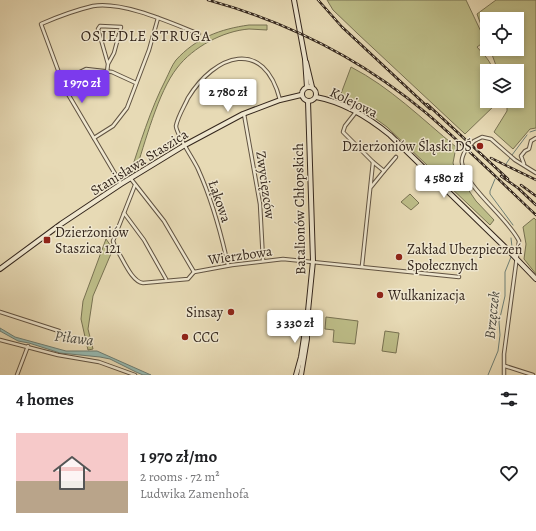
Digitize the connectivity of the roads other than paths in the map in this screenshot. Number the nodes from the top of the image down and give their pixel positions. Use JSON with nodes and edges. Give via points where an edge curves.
{"nodes":[{"id":1,"x":294,"y":0,"type":"edge"},
{"id":2,"x":158,"y":18,"type":"junction"},
{"id":3,"x":199,"y":34,"type":"dead end"},
{"id":4,"x":108,"y":64,"type":"junction"},
{"id":5,"x":108,"y":72,"type":"junction"},
{"id":6,"x":62,"y":81,"type":"junction"},
{"id":7,"x":136,"y":83,"type":"junction"},
{"id":8,"x":310,"y":87,"type":"junction"},
{"id":9,"x":301,"y":95,"type":"junction"},
{"id":10,"x":316,"y":97,"type":"junction"},
{"id":11,"x":280,"y":100,"type":"junction"},
{"id":12,"x":308,"y":101,"type":"junction"},
{"id":13,"x":356,"y":112,"type":"junction"},
{"id":14,"x":243,"y":114,"type":"junction"},
{"id":15,"x":94,"y":138,"type":"junction"},
{"id":16,"x":536,"y":138,"type":"edge"},
{"id":17,"x":185,"y":145,"type":"junction"},
{"id":18,"x":396,"y":157,"type":"dead end"},
{"id":19,"x":373,"y":162,"type":"junction"},
{"id":20,"x":524,"y":164,"type":"junction"},
{"id":21,"x":384,"y":171,"type":"junction"},
{"id":22,"x":536,"y":173,"type":"edge"},
{"id":23,"x":131,"y":179,"type":"junction"},
{"id":24,"x":121,"y":184,"type":"junction"},
{"id":25,"x":135,"y":185,"type":"junction"},
{"id":26,"x":371,"y":187,"type":"junction"},
{"id":27,"x":124,"y":212,"type":"junction"},
{"id":28,"x":517,"y":259,"type":"junction"},
{"id":29,"x":263,"y":260,"type":"junction"},
{"id":30,"x":313,"y":261,"type":"junction"},
{"id":31,"x":228,"y":265,"type":"junction"},
{"id":32,"x":362,"y":266,"type":"junction"},
{"id":33,"x":0,"y":269,"type":"edge"},
{"id":34,"x":194,"y":272,"type":"junction"},
{"id":35,"x":459,"y":277,"type":"dead end"},
{"id":36,"x":166,"y":280,"type":"junction"},
{"id":37,"x":536,"y":280,"type":"edge"},
{"id":38,"x":0,"y":312,"type":"edge"},
{"id":39,"x":307,"y":315,"type":"junction"},
{"id":40,"x":59,"y":331,"type":"dead end"},
{"id":41,"x":0,"y":340,"type":"edge"},
{"id":42,"x":28,"y":346,"type":"junction"},
{"id":43,"x":505,"y":366,"type":"junction"},
{"id":44,"x":17,"y":375,"type":"edge"},
{"id":45,"x":135,"y":375,"type":"edge"},
{"id":46,"x":296,"y":375,"type":"edge"},
{"id":47,"x":301,"y":375,"type":"edge"},
{"id":48,"x":504,"y":375,"type":"edge"},
{"id":49,"x":533,"y":375,"type":"edge"}],
"edges":[{"from":1,"to":8,"type":"main road","via":[[309,70]]},
{"from":2,"to":3,"type":"street"},
{"from":2,"to":6,"type":"street","via":[[128,9],[102,6],[78,10],[41,24]]},
{"from":2,"to":7,"type":"street"},
{"from":4,"to":4,"type":"street","via":[[114,53],[121,27],[100,26],[98,29]]},
{"from":4,"to":5,"type":"street"},
{"from":5,"to":6,"type":"street","via":[[86,69]]},
{"from":5,"to":7,"type":"street"},
{"from":6,"to":15,"type":"street"},
{"from":7,"to":15,"type":"street","via":[[121,117],[113,126]]},
{"from":8,"to":9,"type":"main road","via":[[303,89]]},
{"from":8,"to":10,"type":"main road","via":[[316,91]]},
{"from":9,"to":11,"type":"main road","name":"Stanisława Staszica"},
{"from":9,"to":12,"type":"main road"},
{"from":10,"to":12,"type":"main road"},
{"from":10,"to":13,"type":"main road","name":"Kolejowa"},
{"from":11,"to":14,"type":"main road","name":"Stanisława Staszica"},
{"from":11,"to":17,"type":"street","name":"Łąkowa","via":[[269,72],[257,61],[246,58],[220,65],[200,82],[181,113],[177,131]]},
{"from":12,"to":30,"type":"main road","name":"Batalionów Chłopskich"},
{"from":13,"to":19,"type":"street","via":[[343,132]]},
{"from":13,"to":28,"type":"main road","name":"Kolejowa","via":[[390,135]]},
{"from":14,"to":17,"type":"main road","name":"Stanisława Staszica"},
{"from":14,"to":29,"type":"street","name":"Zwycięzców","via":[[260,204]]},
{"from":15,"to":24,"type":"street"},
{"from":16,"to":20,"type":"street","via":[[521,156]]},
{"from":17,"to":23,"type":"main road","name":"Stanisława Staszica"},
{"from":17,"to":31,"type":"street","name":"Łąkowa","via":[[213,206]]},
{"from":18,"to":21,"type":"street"},
{"from":19,"to":21,"type":"street"},
{"from":19,"to":26,"type":"street"},
{"from":20,"to":22,"type":"street"},
{"from":20,"to":28,"type":"street","bridge":true,"via":[[515,160],[489,138],[482,137],[465,151],[461,162],[465,172],[518,238],[520,244]]},
{"from":21,"to":26,"type":"street"},
{"from":23,"to":24,"type":"main road","name":"Stanisława Staszica"},
{"from":23,"to":25,"type":"street"},
{"from":24,"to":33,"type":"main road","name":"Stanisława Staszica"},
{"from":25,"to":27,"type":"street","name":"Wierzbowa"},
{"from":25,"to":34,"type":"street","via":[[164,222]]},
{"from":26,"to":32,"type":"street"},
{"from":27,"to":36,"type":"street","via":[[144,240]]},
{"from":27,"to":36,"type":"street","name":"Wierzbowa","via":[[113,241],[132,275],[139,282]]},
{"from":28,"to":37,"type":"main road","name":"Kolejowa"},
{"from":28,"to":43,"type":"street","via":[[504,354]]},
{"from":29,"to":30,"type":"street","name":"Wierzbowa"},
{"from":29,"to":31,"type":"street","name":"Wierzbowa"},
{"from":30,"to":32,"type":"street","name":"Wierzbowa"},
{"from":30,"to":39,"type":"main road","name":"Batalionów Chłopskich"},
{"from":31,"to":34,"type":"street","name":"Wierzbowa"},
{"from":32,"to":35,"type":"street","name":"Wierzbowa"},
{"from":34,"to":36,"type":"street","name":"Wierzbowa","via":[[188,279]]},
{"from":38,"to":40,"type":"street"},
{"from":39,"to":46,"type":"main road","name":"Batalionów Chłopskich"},
{"from":39,"to":47,"type":"main road","name":"Batalionów Chłopskich","via":[[307,339]]},
{"from":41,"to":42,"type":"street"},
{"from":42,"to":44,"type":"street"},
{"from":42,"to":45,"type":"street","via":[[58,355],[99,362]]},
{"from":43,"to":48,"type":"street"},
{"from":43,"to":49,"type":"street"}]}
